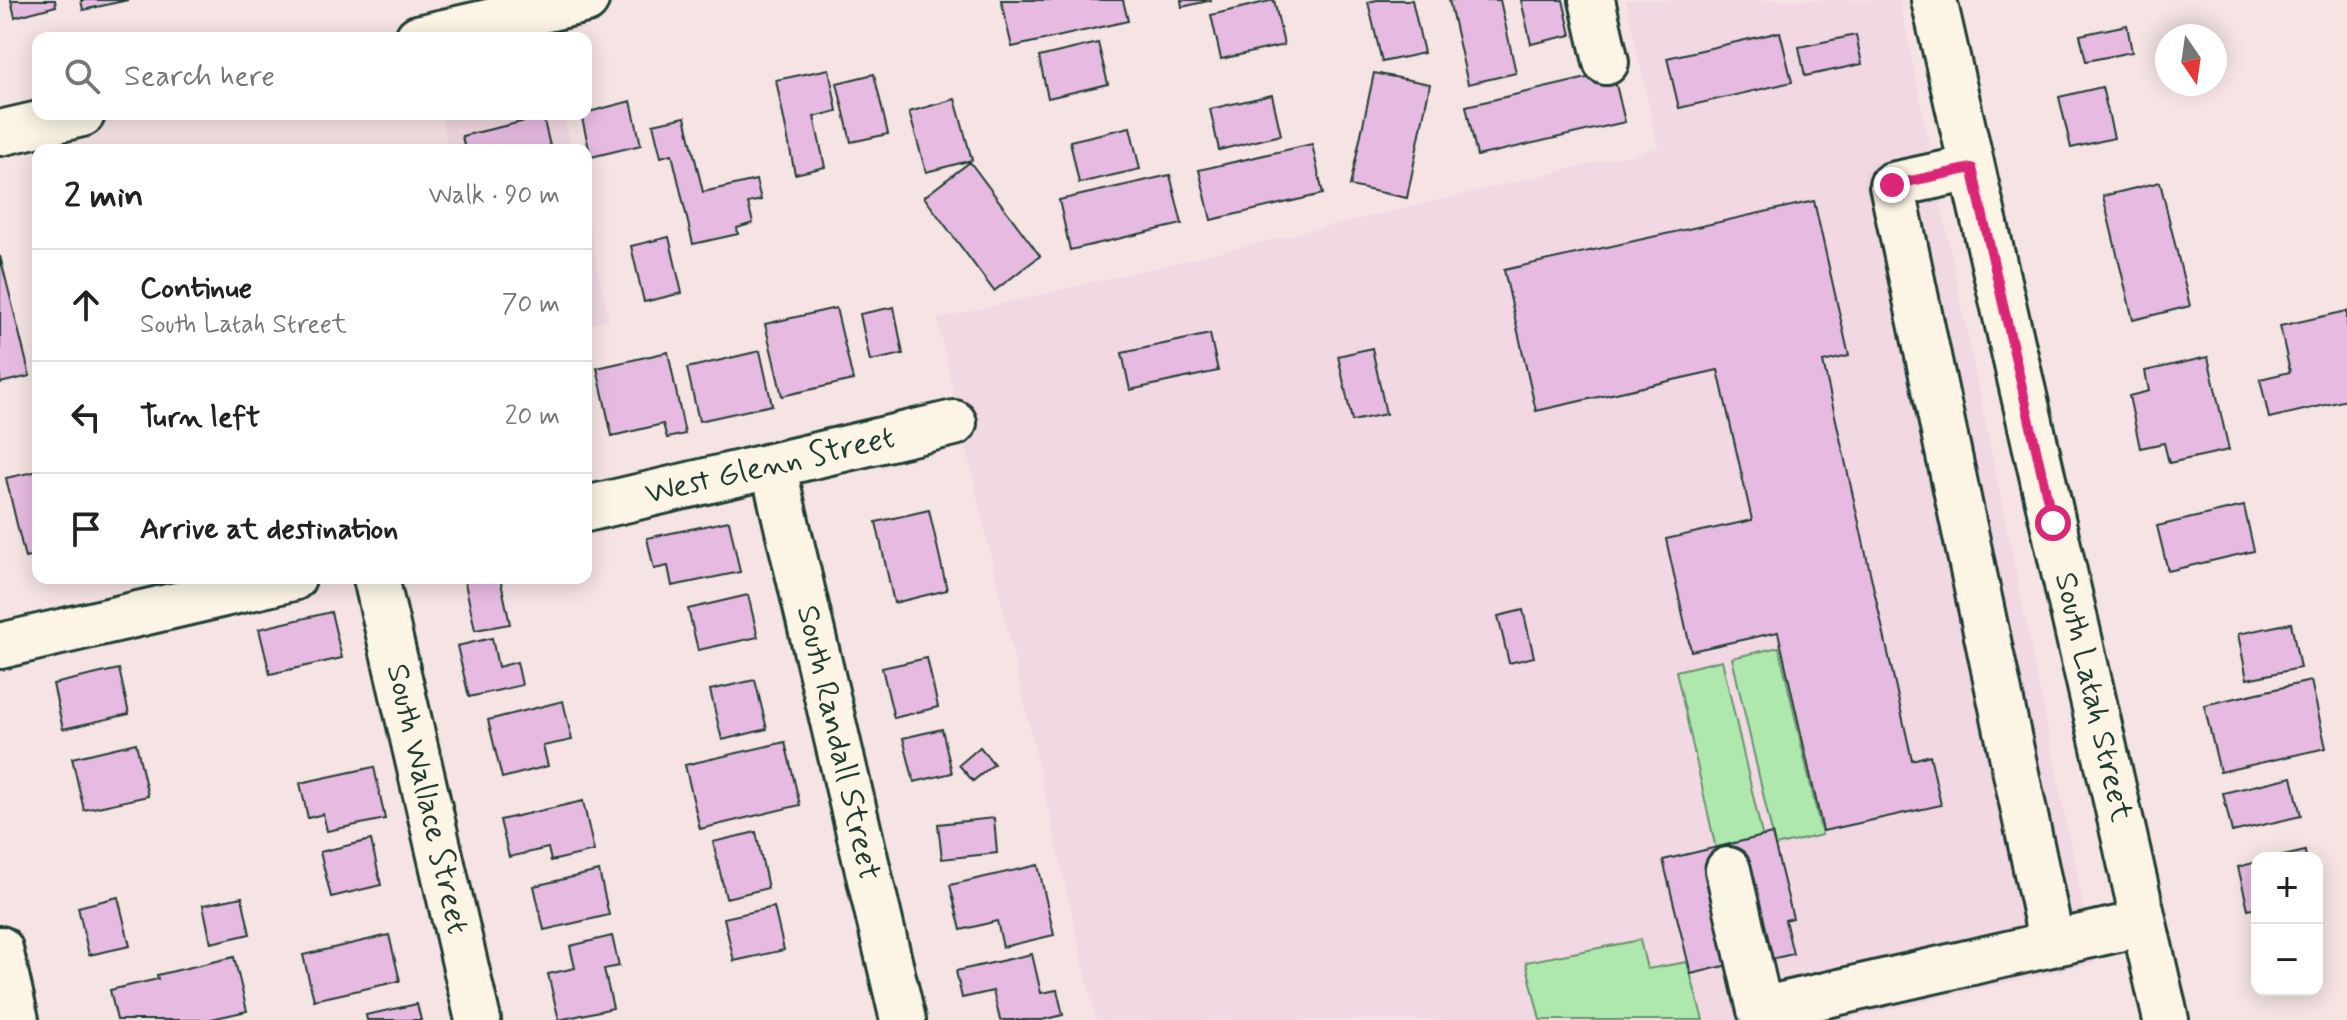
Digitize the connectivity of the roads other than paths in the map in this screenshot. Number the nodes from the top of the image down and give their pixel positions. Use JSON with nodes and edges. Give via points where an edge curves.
{"nodes":[{"id":1,"x":586,"y":0,"type":"edge"},
{"id":2,"x":1592,"y":0,"type":"edge"},
{"id":3,"x":1934,"y":0,"type":"edge"},
{"id":4,"x":445,"y":32,"type":"edge"},
{"id":5,"x":1606,"y":62,"type":"dead end"},
{"id":6,"x":56,"y":120,"type":"edge"},
{"id":7,"x":0,"y":133,"type":"edge"},
{"id":8,"x":1972,"y":168,"type":"junction"},
{"id":9,"x":954,"y":423,"type":"dead end"},
{"id":10,"x":773,"y":466,"type":"junction"},
{"id":11,"x":592,"y":508,"type":"edge"},
{"id":12,"x":267,"y":584,"type":"edge"},
{"id":13,"x":377,"y":584,"type":"edge"},
{"id":14,"x":0,"y":646,"type":"edge"},
{"id":15,"x":1728,"y":870,"type":"dead end"},
{"id":16,"x":2144,"y":923,"type":"junction"},
{"id":17,"x":2052,"y":944,"type":"junction"},
{"id":18,"x":0,"y":949,"type":"edge"},
{"id":19,"x":16,"y":1020,"type":"edge"},
{"id":20,"x":478,"y":1020,"type":"edge"},
{"id":21,"x":903,"y":1020,"type":"edge"},
{"id":22,"x":2166,"y":1020,"type":"edge"}],
"edges":[{"from":1,"to":4,"type":"street"},
{"from":2,"to":5,"type":"street"},
{"from":3,"to":8,"type":"street","name":"South Latah Street"},
{"from":6,"to":7,"type":"street"},
{"from":8,"to":16,"type":"street","name":"South Latah Street"},
{"from":8,"to":17,"type":"street","via":[[1892,185]]},
{"from":9,"to":10,"type":"street","name":"West Glenn Street"},
{"from":10,"to":11,"type":"street","name":"West Glenn Street"},
{"from":10,"to":21,"type":"street","name":"South Randall Street"},
{"from":12,"to":14,"type":"street"},
{"from":13,"to":20,"type":"street","name":"South Wallace Street"},
{"from":15,"to":17,"type":"street","via":[[1760,1010]]},
{"from":16,"to":17,"type":"street"},
{"from":16,"to":22,"type":"street","name":"South Latah Street"},
{"from":18,"to":19,"type":"street"}]}
